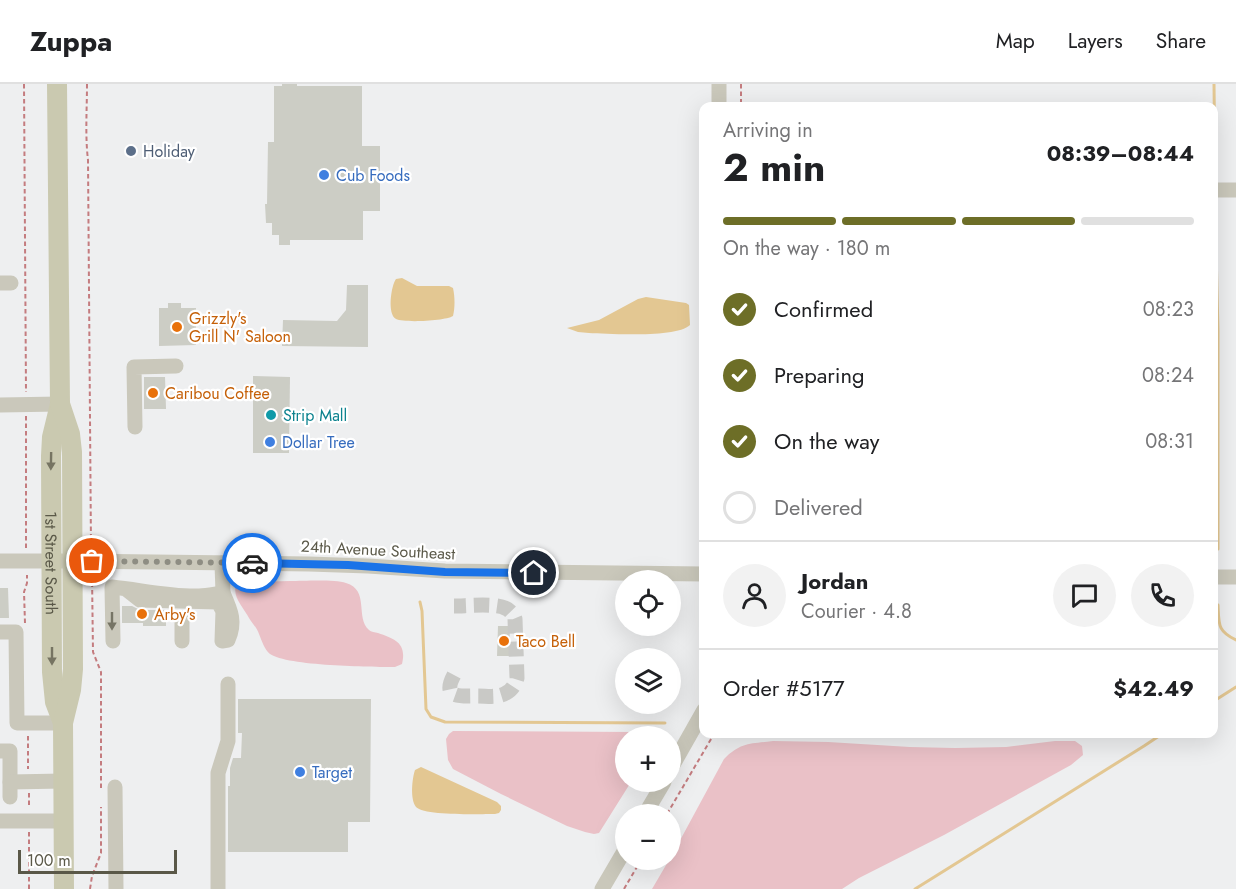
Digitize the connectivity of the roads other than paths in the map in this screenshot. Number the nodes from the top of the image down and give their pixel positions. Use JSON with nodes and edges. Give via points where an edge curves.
{"nodes":[{"id":1,"x":57,"y":84,"type":"edge"},
{"id":2,"x":718,"y":84,"type":"edge"},
{"id":3,"x":719,"y":102,"type":"edge"},
{"id":4,"x":1218,"y":190,"type":"edge"},
{"id":5,"x":1236,"y":190,"type":"edge"},
{"id":6,"x":176,"y":366,"type":"dead end"},
{"id":7,"x":60,"y":404,"type":"junction"},
{"id":8,"x":0,"y":405,"type":"edge"},
{"id":9,"x":135,"y":427,"type":"dead end"},
{"id":10,"x":0,"y":561,"type":"edge"},
{"id":11,"x":51,"y":561,"type":"junction"},
{"id":12,"x":82,"y":561,"type":"junction"},
{"id":13,"x":222,"y":563,"type":"junction"},
{"id":14,"x":699,"y":574,"type":"edge"},
{"id":15,"x":1218,"y":577,"type":"edge"},
{"id":16,"x":1236,"y":577,"type":"edge"},
{"id":17,"x":126,"y":589,"type":"junction"},
{"id":18,"x":223,"y":593,"type":"junction"},
{"id":19,"x":182,"y":620,"type":"dead end"},
{"id":20,"x":228,"y":621,"type":"junction"},
{"id":21,"x":0,"y":632,"type":"edge"},
{"id":22,"x":112,"y":641,"type":"dead end"},
{"id":23,"x":182,"y":641,"type":"dead end"},
{"id":24,"x":222,"y":641,"type":"dead end"},
{"id":25,"x":228,"y":684,"type":"dead end"},
{"id":26,"x":699,"y":719,"type":"edge"},
{"id":27,"x":63,"y":723,"type":"junction"},
{"id":28,"x":0,"y":751,"type":"edge"},
{"id":29,"x":681,"y":751,"type":"edge"},
{"id":30,"x":63,"y":782,"type":"junction"},
{"id":31,"x":115,"y":787,"type":"dead end"},
{"id":32,"x":0,"y":821,"type":"edge"},
{"id":33,"x":63,"y":821,"type":"junction"},
{"id":34,"x":615,"y":867,"type":"edge"},
{"id":35,"x":64,"y":889,"type":"edge"},
{"id":36,"x":116,"y":889,"type":"edge"},
{"id":37,"x":218,"y":889,"type":"edge"},
{"id":38,"x":602,"y":889,"type":"edge"}],
"edges":[{"from":1,"to":7,"type":"main road","name":"1st Street South"},
{"from":2,"to":3,"type":"street"},
{"from":4,"to":5,"type":"street"},
{"from":6,"to":9,"type":"street","via":[[135,367]]},
{"from":7,"to":8,"type":"street"},
{"from":7,"to":11,"type":"main road","name":"1st Street South","one_way":true,"via":[[52,437]]},
{"from":7,"to":12,"type":"main road","name":"1st Street South","via":[[72,452]]},
{"from":10,"to":11,"type":"street","name":"24th Avenue Southeast"},
{"from":11,"to":12,"type":"street","name":"24th Avenue Southeast"},
{"from":11,"to":27,"type":"main road","name":"1st Street South","one_way":true,"via":[[52,683]]},
{"from":12,"to":13,"type":"street","name":"24th Avenue Southeast"},
{"from":12,"to":27,"type":"main road","name":"1st Street South","via":[[71,690]]},
{"from":13,"to":14,"type":"street","name":"24th Avenue Southeast","via":[[348,565],[445,572]]},
{"from":13,"to":18,"type":"street"},
{"from":15,"to":16,"type":"street"},
{"from":17,"to":18,"type":"street","via":[[200,596]]},
{"from":17,"to":20,"type":"street","via":[[140,600],[218,602]]},
{"from":17,"to":22,"type":"street","one_way":true,"via":[[112,587]]},
{"from":18,"to":20,"type":"street","via":[[230,609]]},
{"from":19,"to":23,"type":"street"},
{"from":20,"to":24,"type":"street"},
{"from":21,"to":27,"type":"street","via":[[16,632],[17,723]]},
{"from":25,"to":37,"type":"street","via":[[228,741],[218,773]]},
{"from":26,"to":29,"type":"street"},
{"from":27,"to":30,"type":"main road","name":"1st Street South"},
{"from":28,"to":30,"type":"street","via":[[10,751],[10,789],[28,782]]},
{"from":30,"to":33,"type":"main road","name":"1st Street South"},
{"from":31,"to":36,"type":"street"},
{"from":32,"to":33,"type":"street"},
{"from":33,"to":35,"type":"main road","name":"1st Street South"},
{"from":34,"to":38,"type":"street"}]}
